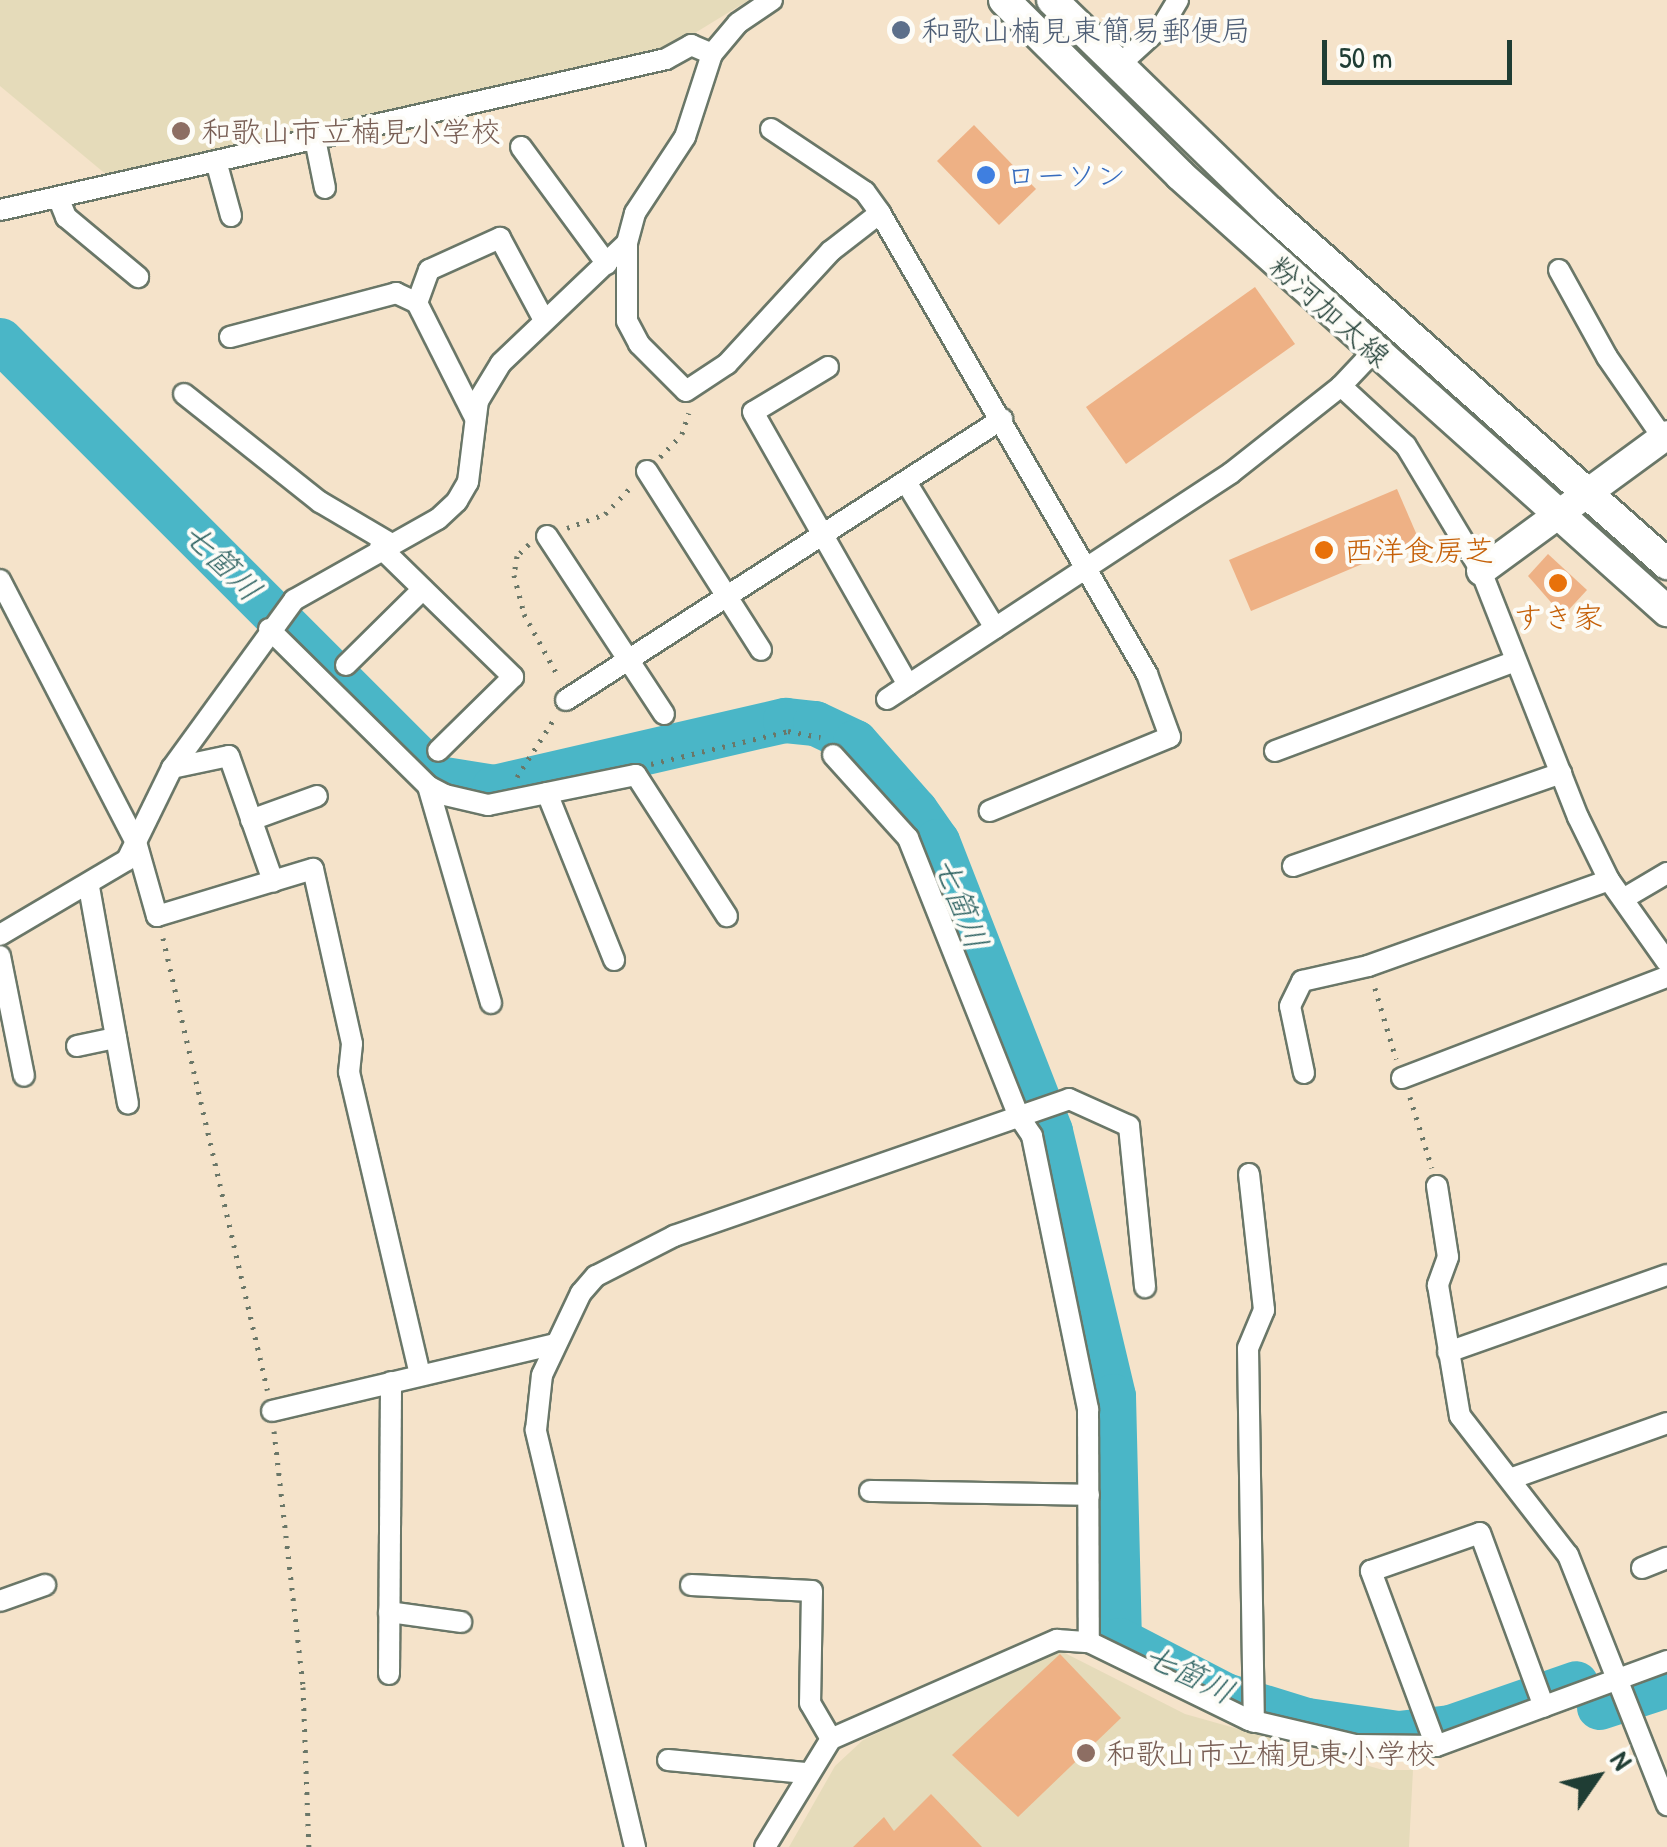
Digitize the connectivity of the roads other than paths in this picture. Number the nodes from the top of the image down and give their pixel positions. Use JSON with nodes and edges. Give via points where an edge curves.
{"nodes":[{"id":1,"x":772,"y":0,"type":"edge"},
{"id":2,"x":1004,"y":0,"type":"edge"},
{"id":3,"x":1052,"y":0,"type":"edge"},
{"id":4,"x":1178,"y":0,"type":"edge"},
{"id":5,"x":712,"y":54,"type":"junction"},
{"id":6,"x":1119,"y":66,"type":"junction"},
{"id":7,"x":771,"y":129,"type":"dead end"},
{"id":8,"x":315,"y":139,"type":"junction"},
{"id":9,"x":521,"y":147,"type":"dead end"},
{"id":10,"x":216,"y":161,"type":"junction"},
{"id":11,"x":325,"y":188,"type":"dead end"},
{"id":12,"x":58,"y":197,"type":"junction"},
{"id":13,"x":0,"y":210,"type":"edge"},
{"id":14,"x":880,"y":213,"type":"junction"},
{"id":15,"x":232,"y":216,"type":"dead end"},
{"id":16,"x":627,"y":244,"type":"junction"},
{"id":17,"x":607,"y":264,"type":"junction"},
{"id":18,"x":1559,"y":270,"type":"dead end"},
{"id":19,"x":138,"y":277,"type":"dead end"},
{"id":20,"x":417,"y":302,"type":"junction"},
{"id":21,"x":544,"y":320,"type":"junction"},
{"id":22,"x":230,"y":337,"type":"dead end"},
{"id":23,"x":1374,"y":351,"type":"junction"},
{"id":24,"x":828,"y":367,"type":"dead end"},
{"id":25,"x":1342,"y":386,"type":"junction"},
{"id":26,"x":184,"y":394,"type":"dead end"},
{"id":27,"x":474,"y":416,"type":"junction"},
{"id":28,"x":1002,"y":418,"type":"junction"},
{"id":29,"x":1665,"y":436,"type":"edge"},
{"id":30,"x":646,"y":471,"type":"dead end"},
{"id":31,"x":906,"y":482,"type":"junction"},
{"id":32,"x":1587,"y":495,"type":"junction"},
{"id":33,"x":1557,"y":517,"type":"junction"},
{"id":34,"x":547,"y":536,"type":"dead end"},
{"id":35,"x":822,"y":537,"type":"junction"},
{"id":36,"x":384,"y":545,"type":"junction"},
{"id":37,"x":1667,"y":564,"type":"edge"},
{"id":38,"x":1086,"y":568,"type":"junction"},
{"id":39,"x":1480,"y":570,"type":"junction"},
{"id":40,"x":0,"y":580,"type":"edge"},
{"id":41,"x":422,"y":589,"type":"junction"},
{"id":42,"x":727,"y":597,"type":"junction"},
{"id":43,"x":1667,"y":611,"type":"edge"},
{"id":44,"x":276,"y":621,"type":"junction"},
{"id":45,"x":995,"y":628,"type":"junction"},
{"id":46,"x":761,"y":650,"type":"dead end"},
{"id":47,"x":629,"y":660,"type":"junction"},
{"id":48,"x":1516,"y":661,"type":"junction"},
{"id":49,"x":346,"y":665,"type":"dead end"},
{"id":50,"x":908,"y":685,"type":"junction"},
{"id":51,"x":887,"y":699,"type":"dead end"},
{"id":52,"x":566,"y":700,"type":"dead end"},
{"id":53,"x":664,"y":714,"type":"dead end"},
{"id":54,"x":828,"y":747,"type":"road end"},
{"id":55,"x":438,"y":751,"type":"dead end"},
{"id":56,"x":1275,"y":752,"type":"dead end"},
{"id":57,"x":172,"y":768,"type":"junction"},
{"id":58,"x":1561,"y":773,"type":"junction"},
{"id":59,"x":428,"y":786,"type":"junction"},
{"id":60,"x":548,"y":793,"type":"junction"},
{"id":61,"x":317,"y":796,"type":"dead end"},
{"id":62,"x":990,"y":811,"type":"dead end"},
{"id":63,"x":251,"y":820,"type":"junction"},
{"id":64,"x":136,"y":842,"type":"junction"},
{"id":65,"x":1293,"y":866,"type":"dead end"},
{"id":66,"x":1667,"y":874,"type":"edge"},
{"id":67,"x":1608,"y":880,"type":"junction"},
{"id":68,"x":272,"y":881,"type":"junction"},
{"id":69,"x":88,"y":887,"type":"junction"},
{"id":70,"x":1622,"y":900,"type":"junction"},
{"id":71,"x":727,"y":916,"type":"dead end"},
{"id":72,"x":0,"y":935,"type":"edge"},
{"id":73,"x":0,"y":956,"type":"edge"},
{"id":74,"x":614,"y":960,"type":"dead end"},
{"id":75,"x":1666,"y":962,"type":"edge"},
{"id":76,"x":491,"y":1004,"type":"dead end"},
{"id":77,"x":116,"y":1038,"type":"junction"},
{"id":78,"x":77,"y":1046,"type":"dead end"},
{"id":79,"x":1304,"y":1073,"type":"dead end"},
{"id":80,"x":24,"y":1076,"type":"dead end"},
{"id":81,"x":1402,"y":1078,"type":"dead end"},
{"id":82,"x":128,"y":1104,"type":"dead end"},
{"id":83,"x":1035,"y":1110,"type":"junction"},
{"id":84,"x":1249,"y":1174,"type":"dead end"},
{"id":85,"x":1437,"y":1186,"type":"dead end"},
{"id":86,"x":1667,"y":1274,"type":"edge"},
{"id":87,"x":1145,"y":1288,"type":"dead end"},
{"id":88,"x":555,"y":1344,"type":"junction"},
{"id":89,"x":1448,"y":1352,"type":"junction"},
{"id":90,"x":420,"y":1375,"type":"junction"},
{"id":91,"x":391,"y":1382,"type":"junction"},
{"id":92,"x":272,"y":1410,"type":"road end"},
{"id":93,"x":1667,"y":1422,"type":"edge"},
{"id":94,"x":1510,"y":1479,"type":"junction"},
{"id":95,"x":870,"y":1491,"type":"dead end"},
{"id":96,"x":1090,"y":1496,"type":"junction"},
{"id":97,"x":1667,"y":1558,"type":"edge"},
{"id":98,"x":1642,"y":1568,"type":"dead end"},
{"id":99,"x":692,"y":1585,"type":"dead end"},
{"id":100,"x":45,"y":1586,"type":"dead end"},
{"id":101,"x":0,"y":1601,"type":"edge"},
{"id":102,"x":389,"y":1612,"type":"junction"},
{"id":103,"x":462,"y":1622,"type":"dead end"},
{"id":104,"x":1090,"y":1642,"type":"junction"},
{"id":105,"x":1667,"y":1662,"type":"edge"},
{"id":106,"x":389,"y":1674,"type":"dead end"},
{"id":107,"x":1621,"y":1695,"type":"junction"},
{"id":108,"x":1543,"y":1704,"type":"junction"},
{"id":109,"x":1254,"y":1709,"type":"junction"},
{"id":110,"x":831,"y":1739,"type":"junction"},
{"id":111,"x":1434,"y":1742,"type":"junction"},
{"id":112,"x":668,"y":1760,"type":"dead end"},
{"id":113,"x":805,"y":1773,"type":"junction"},
{"id":114,"x":1667,"y":1805,"type":"edge"},
{"id":115,"x":636,"y":1847,"type":"edge"},
{"id":116,"x":765,"y":1847,"type":"edge"}],
"edges":[{"from":1,"to":5,"type":"street","via":[[738,23]]},
{"from":2,"to":23,"type":"main road","name":"粉河加太線","via":[[1180,175]]},
{"from":3,"to":6,"type":"main road","name":"粉河加太線"},
{"from":4,"to":6,"type":"street","via":[[1163,25]]},
{"from":5,"to":8,"type":"street","via":[[691,46],[666,59]]},
{"from":5,"to":16,"type":"street","via":[[685,137],[635,213]]},
{"from":6,"to":32,"type":"main road","name":"粉河加太線","via":[[1270,212]]},
{"from":7,"to":14,"type":"street","via":[[865,192]]},
{"from":8,"to":10,"type":"street"},
{"from":8,"to":11,"type":"street"},
{"from":9,"to":17,"type":"street"},
{"from":10,"to":12,"type":"street"},
{"from":10,"to":15,"type":"street"},
{"from":12,"to":13,"type":"street"},
{"from":12,"to":19,"type":"street","via":[[66,217]]},
{"from":14,"to":16,"type":"street","via":[[831,251],[727,364],[686,391],[639,344],[627,321]]},
{"from":14,"to":28,"type":"street"},
{"from":16,"to":17,"type":"street"},
{"from":17,"to":21,"type":"street"},
{"from":18,"to":29,"type":"street","via":[[1606,357]]},
{"from":20,"to":21,"type":"street","via":[[430,270],[500,238]]},
{"from":20,"to":22,"type":"street","via":[[396,292]]},
{"from":20,"to":27,"type":"street"},
{"from":21,"to":27,"type":"street","via":[[501,363]]},
{"from":23,"to":25,"type":"street"},
{"from":23,"to":33,"type":"main road","name":"粉河加太線"},
{"from":24,"to":35,"type":"street","via":[[753,412]]},
{"from":25,"to":38,"type":"street","via":[[1231,472]]},
{"from":25,"to":39,"type":"street","via":[[1406,446]]},
{"from":26,"to":36,"type":"street"},
{"from":27,"to":36,"type":"street","via":[[468,482],[456,501],[438,519]]},
{"from":28,"to":31,"type":"street"},
{"from":28,"to":38,"type":"street"},
{"from":29,"to":32,"type":"street"},
{"from":30,"to":42,"type":"street"},
{"from":31,"to":35,"type":"street"},
{"from":31,"to":45,"type":"street"},
{"from":32,"to":33,"type":"street"},
{"from":32,"to":37,"type":"main road","name":"粉河加太線"},
{"from":33,"to":39,"type":"street"},
{"from":33,"to":43,"type":"main road","name":"粉河加太線"},
{"from":34,"to":47,"type":"street"},
{"from":35,"to":42,"type":"street"},
{"from":35,"to":50,"type":"street"},
{"from":36,"to":41,"type":"street"},
{"from":36,"to":44,"type":"street"},
{"from":38,"to":45,"type":"street"},
{"from":38,"to":62,"type":"street","via":[[1147,674],[1170,737]]},
{"from":39,"to":48,"type":"street"},
{"from":40,"to":64,"type":"street"},
{"from":41,"to":49,"type":"street"},
{"from":41,"to":55,"type":"street","via":[[513,676]]},
{"from":42,"to":46,"type":"street"},
{"from":42,"to":47,"type":"street"},
{"from":44,"to":57,"type":"street"},
{"from":44,"to":59,"type":"street"},
{"from":45,"to":50,"type":"street"},
{"from":47,"to":52,"type":"street"},
{"from":47,"to":53,"type":"street"},
{"from":48,"to":56,"type":"street"},
{"from":48,"to":58,"type":"street"},
{"from":50,"to":51,"type":"street"},
{"from":54,"to":83,"type":"street","via":[[908,838]]},
{"from":57,"to":63,"type":"street","via":[[229,756]]},
{"from":57,"to":64,"type":"street"},
{"from":58,"to":65,"type":"street"},
{"from":58,"to":67,"type":"street"},
{"from":59,"to":60,"type":"street","via":[[488,805]]},
{"from":59,"to":76,"type":"street"},
{"from":60,"to":71,"type":"street","via":[[636,775]]},
{"from":60,"to":74,"type":"street"},
{"from":61,"to":63,"type":"street"},
{"from":63,"to":68,"type":"street"},
{"from":64,"to":68,"type":"street","via":[[158,916]]},
{"from":64,"to":69,"type":"street","via":[[127,860]]},
{"from":66,"to":70,"type":"street"},
{"from":67,"to":70,"type":"street"},
{"from":67,"to":79,"type":"street","via":[[1368,966],[1302,982],[1290,1006]]},
{"from":68,"to":90,"type":"street","via":[[313,869],[352,1044],[348,1072]]},
{"from":69,"to":72,"type":"street"},
{"from":69,"to":77,"type":"street"},
{"from":70,"to":75,"type":"street"},
{"from":73,"to":80,"type":"street"},
{"from":75,"to":81,"type":"street"},
{"from":77,"to":78,"type":"street"},
{"from":77,"to":82,"type":"street"},
{"from":83,"to":87,"type":"street","via":[[1069,1099],[1129,1126]]},
{"from":83,"to":88,"type":"street","via":[[674,1236],[596,1276]]},
{"from":83,"to":96,"type":"street","via":[[1032,1136],[1088,1409]]},
{"from":84,"to":109,"type":"street","via":[[1264,1310],[1248,1348]]},
{"from":85,"to":89,"type":"street","via":[[1447,1238],[1438,1285]]},
{"from":86,"to":89,"type":"street"},
{"from":88,"to":90,"type":"street"},
{"from":88,"to":115,"type":"street","via":[[542,1375],[536,1430]]},
{"from":89,"to":94,"type":"street","via":[[1460,1416]]},
{"from":90,"to":91,"type":"street"},
{"from":91,"to":92,"type":"street"},
{"from":91,"to":102,"type":"street"},
{"from":93,"to":94,"type":"street"},
{"from":94,"to":107,"type":"street","via":[[1568,1555]]},
{"from":95,"to":96,"type":"street"},
{"from":96,"to":104,"type":"street"},
{"from":97,"to":98,"type":"street"},
{"from":99,"to":110,"type":"street","via":[[812,1591],[810,1703]]},
{"from":100,"to":101,"type":"street"},
{"from":102,"to":103,"type":"street"},
{"from":102,"to":106,"type":"street"},
{"from":104,"to":109,"type":"street","via":[[1133,1669]]},
{"from":104,"to":110,"type":"street","via":[[1026,1648]]},
{"from":105,"to":107,"type":"street"},
{"from":107,"to":108,"type":"street"},
{"from":107,"to":114,"type":"street"},
{"from":108,"to":111,"type":"street"},
{"from":108,"to":111,"type":"street","via":[[1480,1532],[1371,1571]]},
{"from":109,"to":111,"type":"street","via":[[1356,1745]]},
{"from":110,"to":113,"type":"street"},
{"from":112,"to":113,"type":"street"},
{"from":113,"to":116,"type":"street"}]}
